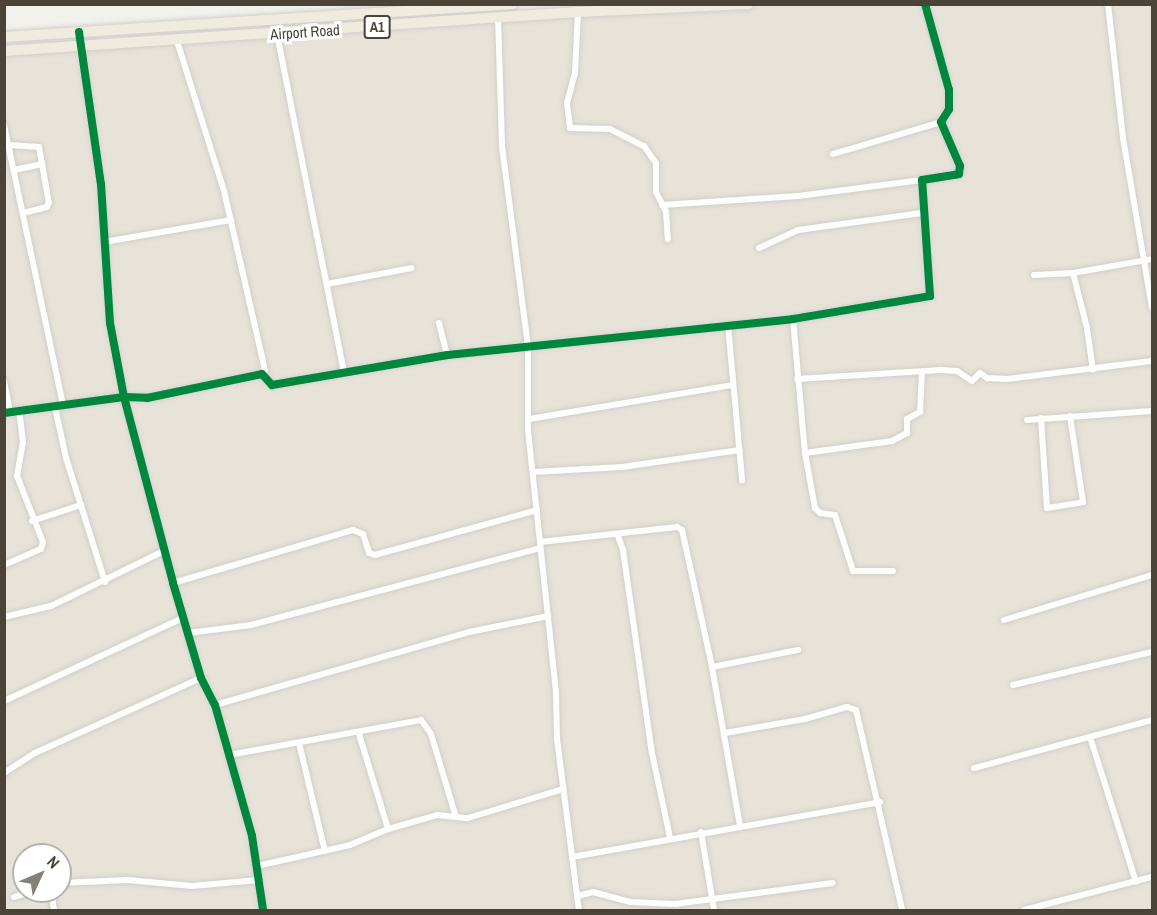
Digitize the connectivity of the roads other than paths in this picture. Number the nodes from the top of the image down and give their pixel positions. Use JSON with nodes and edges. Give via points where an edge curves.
{"nodes":[{"id":1,"x":513,"y":4,"type":"edge"},
{"id":2,"x":749,"y":4,"type":"edge"},
{"id":3,"x":925,"y":4,"type":"edge"},
{"id":4,"x":1108,"y":4,"type":"edge"},
{"id":5,"x":578,"y":12,"type":"junction"},
{"id":6,"x":498,"y":17,"type":"junction"},
{"id":7,"x":79,"y":32,"type":"junction"},
{"id":8,"x":277,"y":34,"type":"junction"},
{"id":9,"x":4,"y":37,"type":"edge"},
{"id":10,"x":177,"y":40,"type":"junction"},
{"id":11,"x":82,"y":46,"type":"junction"},
{"id":12,"x":4,"y":51,"type":"edge"},
{"id":13,"x":941,"y":122,"type":"junction"},
{"id":14,"x":4,"y":125,"type":"edge"},
{"id":15,"x":9,"y":145,"type":"junction"},
{"id":16,"x":833,"y":154,"type":"dead end"},
{"id":17,"x":42,"y":164,"type":"junction"},
{"id":18,"x":14,"y":170,"type":"junction"},
{"id":19,"x":922,"y":180,"type":"junction"},
{"id":20,"x":662,"y":205,"type":"junction"},
{"id":21,"x":23,"y":213,"type":"junction"},
{"id":22,"x":922,"y":213,"type":"junction"},
{"id":23,"x":231,"y":220,"type":"junction"},
{"id":24,"x":668,"y":239,"type":"dead end"},
{"id":25,"x":104,"y":242,"type":"junction"},
{"id":26,"x":759,"y":248,"type":"dead end"},
{"id":27,"x":1152,"y":259,"type":"edge"},
{"id":28,"x":1145,"y":260,"type":"junction"},
{"id":29,"x":412,"y":268,"type":"dead end"},
{"id":30,"x":1073,"y":273,"type":"junction"},
{"id":31,"x":1034,"y":275,"type":"dead end"},
{"id":32,"x":327,"y":284,"type":"junction"},
{"id":33,"x":1152,"y":308,"type":"edge"},
{"id":34,"x":793,"y":319,"type":"junction"},
{"id":35,"x":439,"y":323,"type":"dead end"},
{"id":36,"x":728,"y":325,"type":"junction"},
{"id":37,"x":528,"y":348,"type":"junction"},
{"id":38,"x":447,"y":356,"type":"junction"},
{"id":39,"x":1152,"y":361,"type":"edge"},
{"id":40,"x":1093,"y":370,"type":"junction"},
{"id":41,"x":922,"y":372,"type":"junction"},
{"id":42,"x":344,"y":373,"type":"junction"},
{"id":43,"x":262,"y":374,"type":"junction"},
{"id":44,"x":797,"y":379,"type":"junction"},
{"id":45,"x":4,"y":381,"type":"edge"},
{"id":46,"x":733,"y":385,"type":"junction"},
{"id":47,"x":124,"y":397,"type":"junction"},
{"id":48,"x":63,"y":405,"type":"junction"},
{"id":49,"x":54,"y":407,"type":"junction"},
{"id":50,"x":19,"y":411,"type":"junction"},
{"id":51,"x":1152,"y":411,"type":"edge"},
{"id":52,"x":7,"y":412,"type":"edge"},
{"id":53,"x":1070,"y":416,"type":"junction"},
{"id":54,"x":529,"y":418,"type":"junction"},
{"id":55,"x":1041,"y":418,"type":"junction"},
{"id":56,"x":1027,"y":420,"type":"dead end"},
{"id":57,"x":740,"y":450,"type":"junction"},
{"id":58,"x":805,"y":453,"type":"junction"},
{"id":59,"x":533,"y":472,"type":"junction"},
{"id":60,"x":742,"y":480,"type":"dead end"},
{"id":61,"x":81,"y":505,"type":"junction"},
{"id":62,"x":537,"y":510,"type":"junction"},
{"id":63,"x":32,"y":521,"type":"junction"},
{"id":64,"x":618,"y":536,"type":"junction"},
{"id":65,"x":540,"y":545,"type":"junction"},
{"id":66,"x":164,"y":551,"type":"junction"},
{"id":67,"x":4,"y":565,"type":"edge"},
{"id":68,"x":893,"y":571,"type":"dead end"},
{"id":69,"x":1152,"y":575,"type":"edge"},
{"id":70,"x":105,"y":582,"type":"junction"},
{"id":71,"x":173,"y":584,"type":"junction"},
{"id":72,"x":548,"y":616,"type":"junction"},
{"id":73,"x":4,"y":617,"type":"edge"},
{"id":74,"x":183,"y":618,"type":"junction"},
{"id":75,"x":1004,"y":620,"type":"dead end"},
{"id":76,"x":188,"y":633,"type":"junction"},
{"id":77,"x":798,"y":650,"type":"dead end"},
{"id":78,"x":1152,"y":652,"type":"edge"},
{"id":79,"x":712,"y":667,"type":"junction"},
{"id":80,"x":201,"y":678,"type":"junction"},
{"id":81,"x":1013,"y":685,"type":"dead end"},
{"id":82,"x":4,"y":700,"type":"edge"},
{"id":83,"x":215,"y":705,"type":"junction"},
{"id":84,"x":1152,"y":720,"type":"edge"},
{"id":85,"x":360,"y":734,"type":"junction"},
{"id":86,"x":725,"y":734,"type":"junction"},
{"id":87,"x":1090,"y":737,"type":"junction"},
{"id":88,"x":299,"y":743,"type":"junction"},
{"id":89,"x":229,"y":755,"type":"junction"},
{"id":90,"x":974,"y":768,"type":"dead end"},
{"id":91,"x":4,"y":773,"type":"edge"},
{"id":92,"x":563,"y":789,"type":"junction"},
{"id":93,"x":880,"y":802,"type":"junction"},
{"id":94,"x":454,"y":814,"type":"junction"},
{"id":95,"x":740,"y":825,"type":"junction"},
{"id":96,"x":388,"y":829,"type":"junction"},
{"id":97,"x":701,"y":832,"type":"junction"},
{"id":98,"x":670,"y":838,"type":"junction"},
{"id":99,"x":325,"y":851,"type":"junction"},
{"id":100,"x":572,"y":857,"type":"junction"},
{"id":101,"x":257,"y":866,"type":"junction"},
{"id":102,"x":1152,"y":877,"type":"edge"},
{"id":103,"x":259,"y":880,"type":"junction"},
{"id":104,"x":72,"y":882,"type":"edge"},
{"id":105,"x":1136,"y":882,"type":"junction"},
{"id":106,"x":833,"y":883,"type":"dead end"},
{"id":107,"x":578,"y":897,"type":"junction"},
{"id":108,"x":712,"y":897,"type":"junction"},
{"id":109,"x":263,"y":910,"type":"edge"},
{"id":110,"x":579,"y":910,"type":"edge"},
{"id":111,"x":714,"y":910,"type":"edge"},
{"id":112,"x":902,"y":910,"type":"edge"},
{"id":113,"x":1024,"y":910,"type":"edge"}],
"edges":[{"from":1,"to":7,"type":"highway","name":"Airport Road","number":"A1"},
{"from":2,"to":5,"type":"highway","name":"Airport Road","number":"A1"},
{"from":3,"to":13,"type":"street","via":[[949,90],[949,109]]},
{"from":4,"to":28,"type":"street","via":[[1123,138]]},
{"from":5,"to":6,"type":"highway","name":"Airport Road","number":"A1"},
{"from":5,"to":20,"type":"street","via":[[575,73],[567,103],[570,128],[610,129],[644,146],[656,163],[656,192]]},
{"from":6,"to":8,"type":"highway","name":"Airport Road","number":"A1"},
{"from":6,"to":37,"type":"street","via":[[502,146]]},
{"from":7,"to":9,"type":"highway","name":"Airport Road","number":"A1"},
{"from":7,"to":11,"type":"street"},
{"from":8,"to":10,"type":"highway","name":"Airport Road","number":"A1"},
{"from":8,"to":32,"type":"street"},
{"from":10,"to":11,"type":"highway","name":"Airport Road","number":"A1"},
{"from":10,"to":23,"type":"street"},
{"from":11,"to":12,"type":"highway","name":"Airport Road","number":"A1"},
{"from":11,"to":25,"type":"street","via":[[101,184]]},
{"from":13,"to":16,"type":"street"},
{"from":13,"to":19,"type":"street","via":[[955,148],[959,174]]},
{"from":14,"to":15,"type":"street"},
{"from":15,"to":17,"type":"street","via":[[39,147]]},
{"from":15,"to":18,"type":"street"},
{"from":17,"to":18,"type":"street"},
{"from":17,"to":21,"type":"street","via":[[49,202],[47,207]]},
{"from":18,"to":21,"type":"street"},
{"from":19,"to":20,"type":"street","via":[[798,196]]},
{"from":19,"to":22,"type":"street"},
{"from":20,"to":24,"type":"street"},
{"from":21,"to":48,"type":"street"},
{"from":22,"to":26,"type":"street","via":[[798,230]]},
{"from":22,"to":34,"type":"street","via":[[930,296]]},
{"from":23,"to":25,"type":"street"},
{"from":23,"to":43,"type":"street","via":[[265,371]]},
{"from":25,"to":47,"type":"street","via":[[110,323]]},
{"from":27,"to":28,"type":"street"},
{"from":28,"to":30,"type":"street"},
{"from":28,"to":33,"type":"street"},
{"from":29,"to":32,"type":"street"},
{"from":30,"to":31,"type":"street"},
{"from":30,"to":40,"type":"street"},
{"from":32,"to":42,"type":"street"},
{"from":34,"to":36,"type":"street"},
{"from":34,"to":44,"type":"street"},
{"from":35,"to":38,"type":"street"},
{"from":36,"to":37,"type":"street","via":[[573,339]]},
{"from":36,"to":46,"type":"street"},
{"from":37,"to":38,"type":"street"},
{"from":37,"to":54,"type":"street"},
{"from":38,"to":42,"type":"street"},
{"from":39,"to":40,"type":"street"},
{"from":40,"to":41,"type":"street","via":[[1007,379],[987,378],[980,373],[972,381],[957,371]]},
{"from":41,"to":44,"type":"street"},
{"from":41,"to":58,"type":"street","via":[[920,412],[907,418],[907,433],[892,441]]},
{"from":42,"to":43,"type":"street","via":[[272,385]]},
{"from":43,"to":47,"type":"street","via":[[147,398]]},
{"from":44,"to":58,"type":"street"},
{"from":45,"to":52,"type":"street"},
{"from":46,"to":54,"type":"street"},
{"from":46,"to":57,"type":"street"},
{"from":47,"to":48,"type":"street"},
{"from":47,"to":66,"type":"street"},
{"from":48,"to":49,"type":"street"},
{"from":49,"to":50,"type":"street"},
{"from":49,"to":61,"type":"street"},
{"from":50,"to":52,"type":"street"},
{"from":50,"to":63,"type":"street","via":[[23,442],[17,476]]},
{"from":51,"to":53,"type":"street"},
{"from":53,"to":55,"type":"street"},
{"from":53,"to":55,"type":"street","via":[[1083,502],[1047,508]]},
{"from":54,"to":59,"type":"street"},
{"from":55,"to":56,"type":"street"},
{"from":57,"to":59,"type":"street","via":[[622,467]]},
{"from":57,"to":60,"type":"street"},
{"from":58,"to":68,"type":"street","via":[[815,508],[820,513],[835,515],[854,571]]},
{"from":59,"to":62,"type":"street"},
{"from":61,"to":63,"type":"street"},
{"from":61,"to":70,"type":"street"},
{"from":62,"to":65,"type":"street"},
{"from":62,"to":71,"type":"street","via":[[375,555],[369,553],[363,534],[353,530]]},
{"from":63,"to":67,"type":"street","via":[[42,547]]},
{"from":64,"to":65,"type":"street"},
{"from":64,"to":79,"type":"street","via":[[677,527],[682,530]]},
{"from":64,"to":98,"type":"street","via":[[652,753]]},
{"from":65,"to":72,"type":"street"},
{"from":65,"to":76,"type":"street","via":[[251,625]]},
{"from":66,"to":70,"type":"street"},
{"from":66,"to":71,"type":"street"},
{"from":69,"to":75,"type":"street"},
{"from":70,"to":73,"type":"street","via":[[51,606]]},
{"from":71,"to":74,"type":"street"},
{"from":72,"to":83,"type":"street","via":[[469,632]]},
{"from":72,"to":92,"type":"street"},
{"from":74,"to":76,"type":"street"},
{"from":74,"to":82,"type":"street"},
{"from":76,"to":80,"type":"street"},
{"from":77,"to":79,"type":"street"},
{"from":78,"to":81,"type":"street"},
{"from":79,"to":86,"type":"street"},
{"from":80,"to":83,"type":"street"},
{"from":80,"to":91,"type":"street","via":[[35,753]]},
{"from":83,"to":89,"type":"street"},
{"from":84,"to":87,"type":"street"},
{"from":85,"to":88,"type":"street"},
{"from":85,"to":94,"type":"street","via":[[425,722]]},
{"from":85,"to":96,"type":"street"},
{"from":86,"to":93,"type":"street","via":[[852,706],[859,715]]},
{"from":86,"to":95,"type":"street"},
{"from":87,"to":90,"type":"street"},
{"from":87,"to":105,"type":"street"},
{"from":88,"to":89,"type":"street"},
{"from":88,"to":99,"type":"street"},
{"from":89,"to":101,"type":"street"},
{"from":92,"to":94,"type":"street","via":[[468,818]]},
{"from":92,"to":100,"type":"street"},
{"from":93,"to":95,"type":"street"},
{"from":93,"to":112,"type":"street"},
{"from":94,"to":96,"type":"street"},
{"from":95,"to":97,"type":"street"},
{"from":96,"to":99,"type":"street"},
{"from":97,"to":98,"type":"street"},
{"from":97,"to":108,"type":"street"},
{"from":98,"to":100,"type":"street"},
{"from":99,"to":101,"type":"street"},
{"from":100,"to":107,"type":"street"},
{"from":101,"to":103,"type":"street"},
{"from":102,"to":105,"type":"street"},
{"from":103,"to":104,"type":"street","via":[[192,886],[128,880]]},
{"from":103,"to":109,"type":"street"},
{"from":105,"to":113,"type":"street"},
{"from":106,"to":108,"type":"street"},
{"from":107,"to":108,"type":"street","via":[[592,892],[630,902],[666,904]]},
{"from":107,"to":110,"type":"street"},
{"from":108,"to":111,"type":"street"}]}
